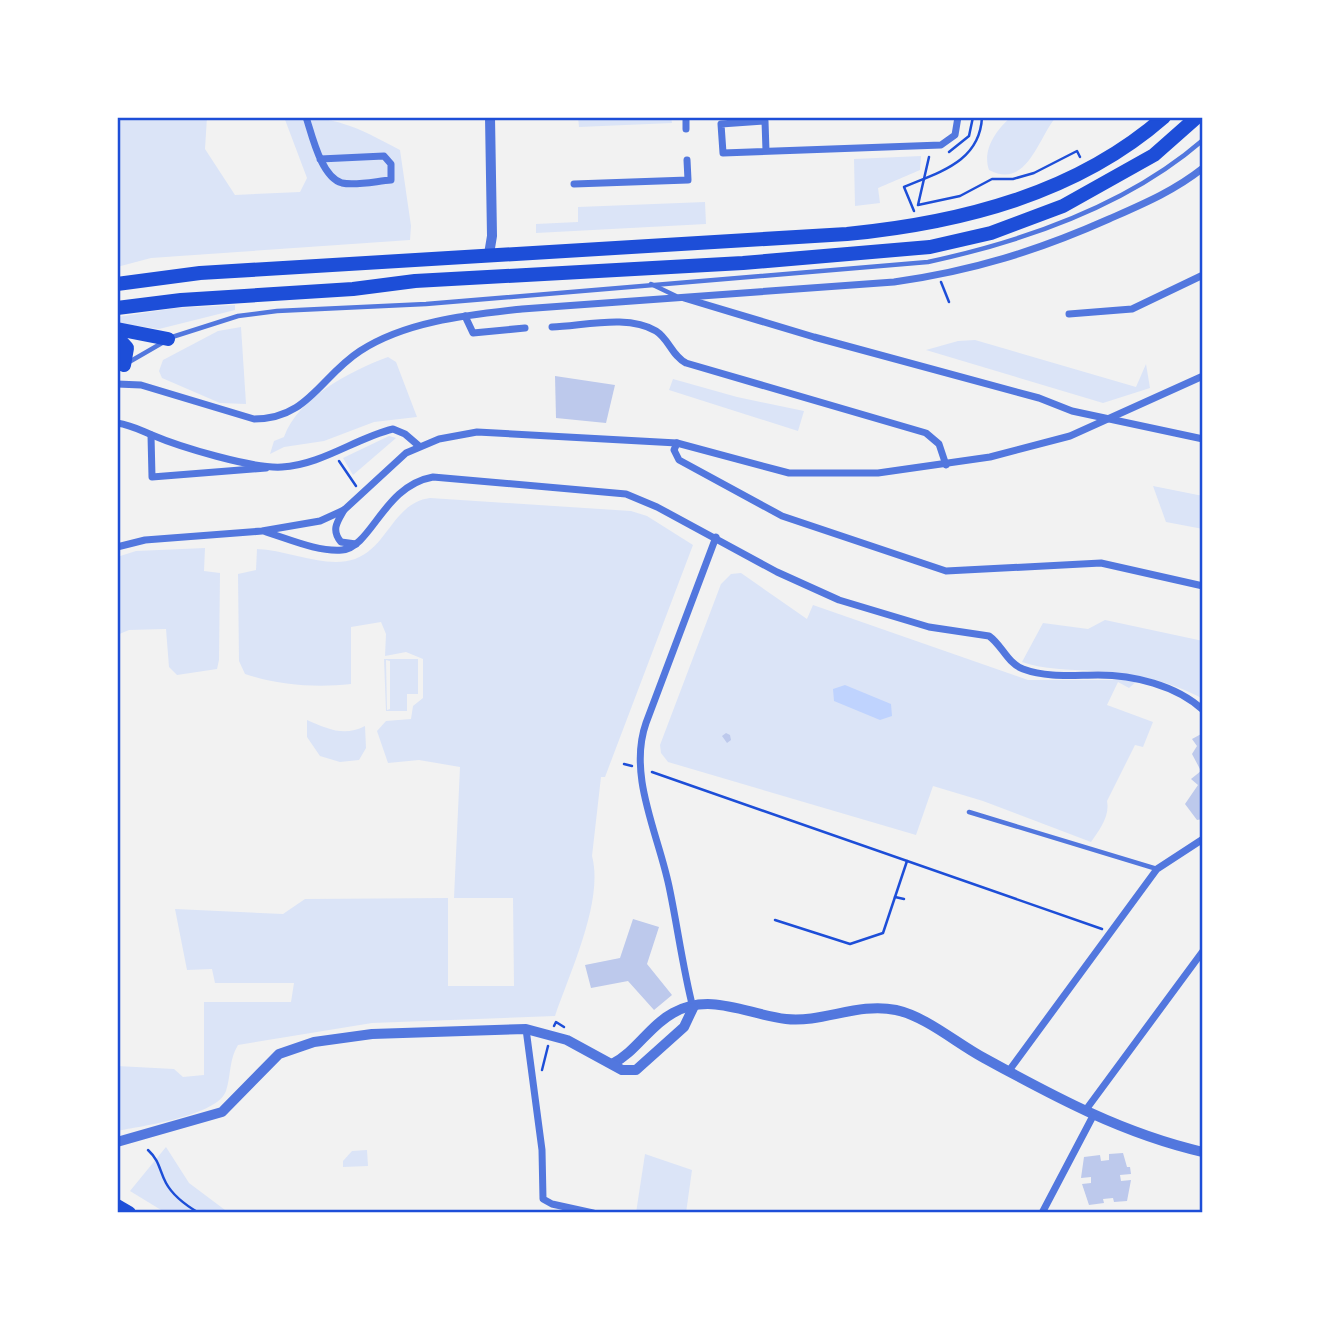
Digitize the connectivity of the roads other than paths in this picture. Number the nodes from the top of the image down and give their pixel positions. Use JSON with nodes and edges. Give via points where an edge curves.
{"nodes":[{"id":1,"x":306,"y":117,"type":"edge"},
{"id":2,"x":490,"y":117,"type":"edge"},
{"id":3,"x":686,"y":117,"type":"edge"},
{"id":4,"x":958,"y":117,"type":"edge"},
{"id":5,"x":1164,"y":117,"type":"edge"},
{"id":6,"x":1197,"y":117,"type":"edge"},
{"id":7,"x":686,"y":129,"type":"dead end"},
{"id":8,"x":1203,"y":140,"type":"edge"},
{"id":9,"x":766,"y":151,"type":"junction"},
{"id":10,"x":320,"y":159,"type":"junction"},
{"id":11,"x":687,"y":160,"type":"dead end"},
{"id":12,"x":1203,"y":168,"type":"edge"},
{"id":13,"x":574,"y":184,"type":"dead end"},
{"id":14,"x":489,"y":254,"type":"junction"},
{"id":15,"x":1203,"y":275,"type":"edge"},
{"id":16,"x":415,"y":281,"type":"junction"},
{"id":17,"x":117,"y":284,"type":"edge"},
{"id":18,"x":650,"y":284,"type":"junction"},
{"id":19,"x":676,"y":296,"type":"junction"},
{"id":20,"x":117,"y":308,"type":"edge"},
{"id":21,"x":1069,"y":314,"type":"dead end"},
{"id":22,"x":465,"y":316,"type":"junction"},
{"id":23,"x":552,"y":327,"type":"dead end"},
{"id":24,"x":525,"y":328,"type":"dead end"},
{"id":25,"x":117,"y":329,"type":"edge"},
{"id":26,"x":117,"y":337,"type":"edge"},
{"id":27,"x":168,"y":339,"type":"junction"},
{"id":28,"x":121,"y":367,"type":"edge"},
{"id":29,"x":1203,"y":376,"type":"edge"},
{"id":30,"x":117,"y":384,"type":"edge"},
{"id":31,"x":1111,"y":419,"type":"junction"},
{"id":32,"x":117,"y":424,"type":"edge"},
{"id":33,"x":152,"y":435,"type":"junction"},
{"id":34,"x":1203,"y":439,"type":"edge"},
{"id":35,"x":677,"y":443,"type":"junction"},
{"id":36,"x":419,"y":446,"type":"junction"},
{"id":37,"x":946,"y":465,"type":"junction"},
{"id":38,"x":274,"y":467,"type":"junction"},
{"id":39,"x":344,"y":510,"type":"junction"},
{"id":40,"x":262,"y":531,"type":"junction"},
{"id":41,"x":716,"y":537,"type":"junction"},
{"id":42,"x":356,"y":544,"type":"junction"},
{"id":43,"x":117,"y":547,"type":"edge"},
{"id":44,"x":1203,"y":586,"type":"edge"},
{"id":45,"x":1203,"y":710,"type":"edge"},
{"id":46,"x":969,"y":812,"type":"dead end"},
{"id":47,"x":1203,"y":839,"type":"edge"},
{"id":48,"x":1157,"y":869,"type":"junction"},
{"id":49,"x":1203,"y":951,"type":"edge"},
{"id":50,"x":693,"y":1008,"type":"junction"},
{"id":51,"x":526,"y":1029,"type":"junction"},
{"id":52,"x":612,"y":1064,"type":"junction"},
{"id":53,"x":1008,"y":1072,"type":"junction"},
{"id":54,"x":1089,"y":1113,"type":"junction"},
{"id":55,"x":117,"y":1142,"type":"edge"},
{"id":56,"x":1203,"y":1152,"type":"edge"},
{"id":57,"x":593,"y":1213,"type":"edge"},
{"id":58,"x":1042,"y":1213,"type":"edge"}],
"edges":[{"from":1,"to":10,"type":"street"},
{"from":2,"to":14,"type":"street"},
{"from":3,"to":7,"type":"street"},
{"from":4,"to":9,"type":"street","via":[[955,135],[941,145]]},
{"from":5,"to":14,"type":"highway","via":[[1119,150],[1064,180],[988,211],[935,223],[847,234]]},
{"from":6,"to":16,"type":"highway","via":[[1154,155],[1063,206],[991,233],[930,247],[859,256]]},
{"from":8,"to":18,"type":"lane","via":[[1124,193],[1060,223],[974,252],[898,266]]},
{"from":9,"to":9,"type":"street","via":[[765,121],[721,124],[723,153]]},
{"from":10,"to":10,"type":"street","via":[[384,156],[391,164],[391,180],[341,182]]},
{"from":11,"to":13,"type":"street","via":[[688,180]]},
{"from":12,"to":19,"type":"street","via":[[1165,195],[984,267],[894,282]]},
{"from":14,"to":16,"type":"highway","via":[[481,271]]},
{"from":14,"to":17,"type":"highway","via":[[200,272]]},
{"from":15,"to":21,"type":"street","via":[[1132,309]]},
{"from":16,"to":20,"type":"highway"},
{"from":18,"to":19,"type":"lane"},
{"from":18,"to":27,"type":"lane","via":[[426,304],[277,311],[238,317]]},
{"from":19,"to":22,"type":"street"},
{"from":19,"to":31,"type":"street"},
{"from":22,"to":24,"type":"street","via":[[473,333]]},
{"from":22,"to":30,"type":"street","via":[[395,333],[359,352],[296,411],[273,420],[254,419],[141,385]]},
{"from":23,"to":37,"type":"street","via":[[630,323],[655,330],[686,363],[926,433],[939,444]]},
{"from":25,"to":27,"type":"highway"},
{"from":26,"to":28,"type":"highway","via":[[127,348]]},
{"from":27,"to":28,"type":"lane"},
{"from":29,"to":31,"type":"street"},
{"from":31,"to":34,"type":"street"},
{"from":31,"to":37,"type":"street","via":[[1025,449]]},
{"from":32,"to":33,"type":"street","via":[[136,426]]},
{"from":33,"to":38,"type":"street"},
{"from":33,"to":38,"type":"street","via":[[152,477]]},
{"from":35,"to":36,"type":"street","via":[[500,431],[452,436]]},
{"from":35,"to":37,"type":"street","via":[[808,475]]},
{"from":35,"to":44,"type":"street","via":[[674,450],[679,460],[782,516],[946,571],[1101,563]]},
{"from":36,"to":38,"type":"street","via":[[393,429],[309,462]]},
{"from":36,"to":39,"type":"street"},
{"from":39,"to":40,"type":"street","via":[[320,521]]},
{"from":39,"to":42,"type":"street","via":[[336,525],[337,536],[341,542]]},
{"from":40,"to":42,"type":"street","via":[[330,549]]},
{"from":40,"to":43,"type":"street","via":[[181,536]]},
{"from":41,"to":42,"type":"street","via":[[647,502],[614,492],[433,477],[398,492]]},
{"from":41,"to":45,"type":"street","via":[[776,572],[839,600],[929,627],[989,636],[1019,667],[1056,676],[1139,679]]},
{"from":41,"to":50,"type":"street","via":[[643,732],[640,769]]},
{"from":46,"to":48,"type":"lane"},
{"from":47,"to":48,"type":"street"},
{"from":48,"to":53,"type":"street"},
{"from":49,"to":54,"type":"street"},
{"from":50,"to":52,"type":"street","via":[[673,1013]]},
{"from":50,"to":52,"type":"street","via":[[684,1027],[636,1070]]},
{"from":50,"to":53,"type":"street","via":[[715,1002],[806,1020],[862,1009],[898,1011]]},
{"from":51,"to":52,"type":"street","via":[[567,1040]]},
{"from":51,"to":55,"type":"street","via":[[372,1034],[314,1042],[279,1054],[222,1112]]},
{"from":51,"to":57,"type":"street","via":[[542,1150],[543,1199]]},
{"from":53,"to":54,"type":"street"},
{"from":54,"to":56,"type":"street","via":[[1133,1133]]},
{"from":54,"to":58,"type":"street"}]}
